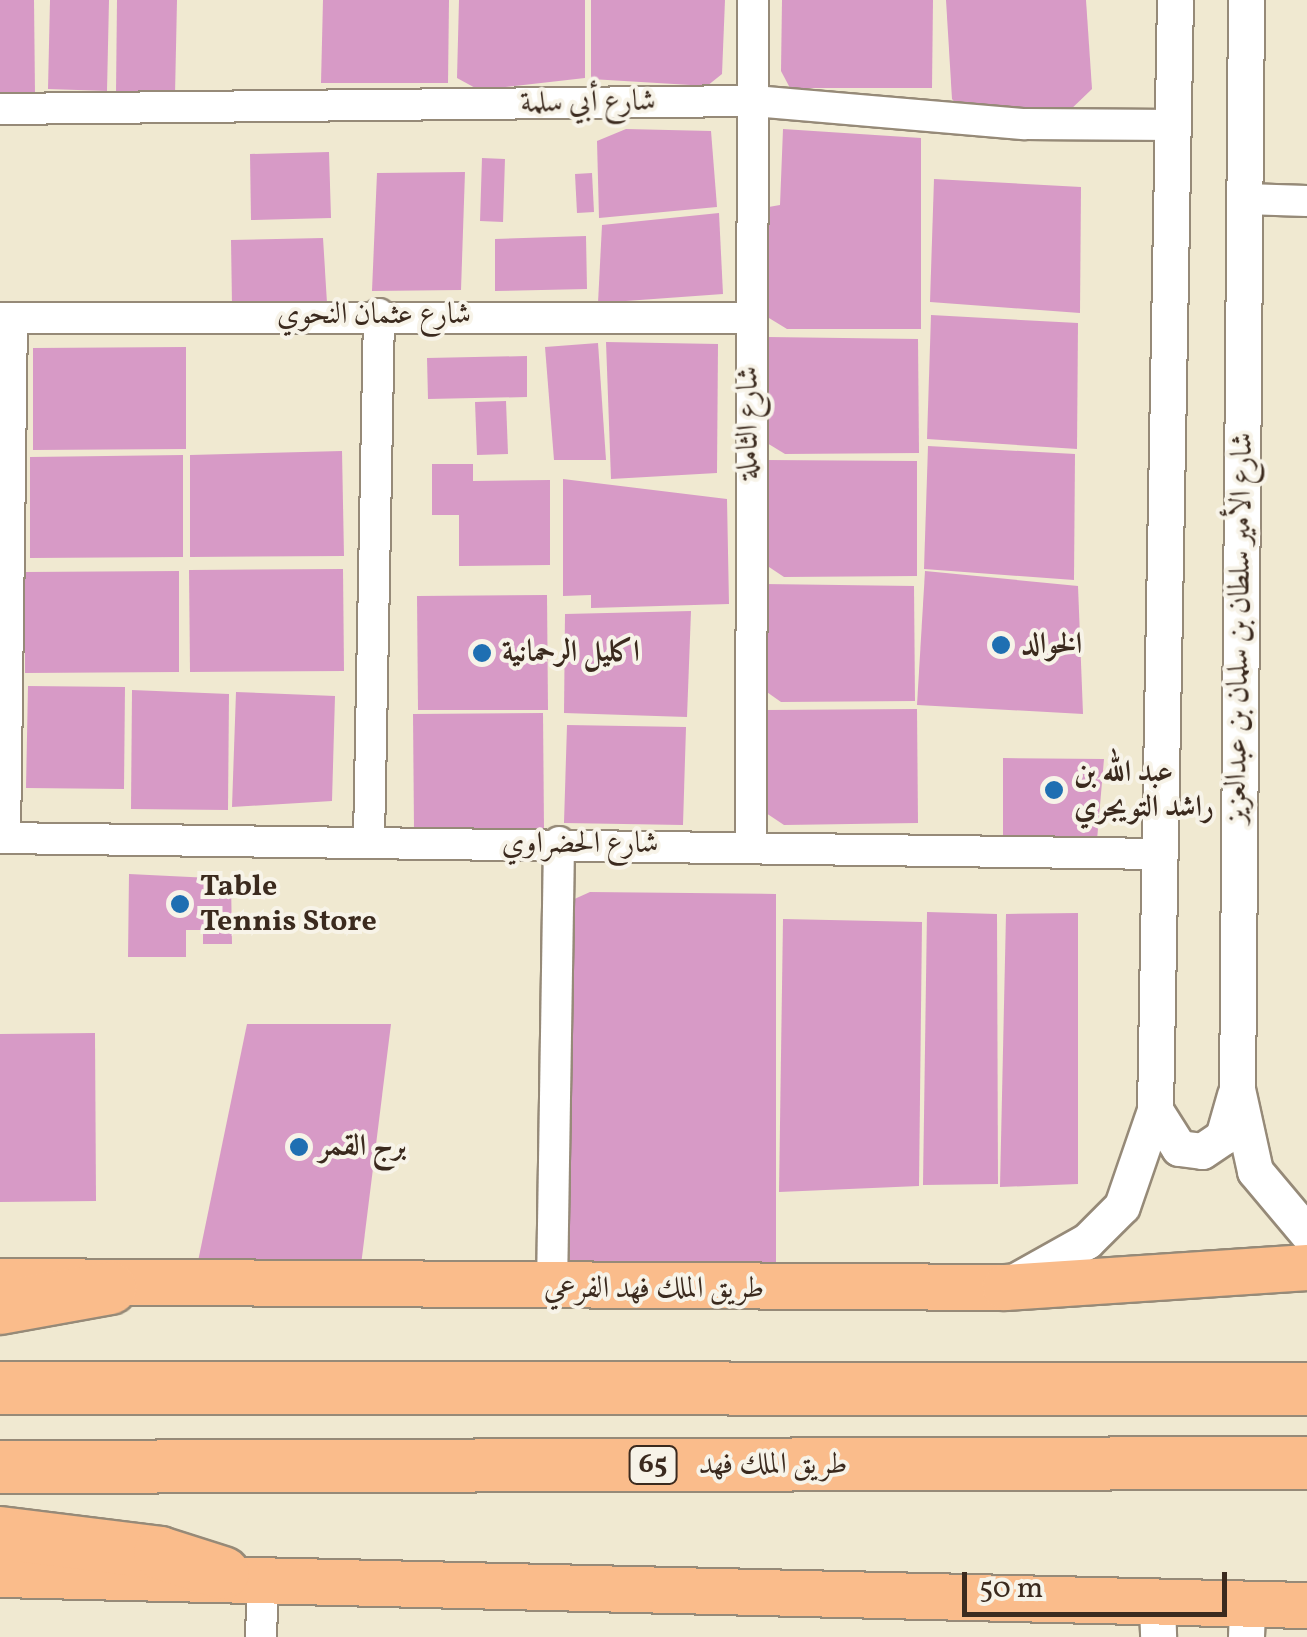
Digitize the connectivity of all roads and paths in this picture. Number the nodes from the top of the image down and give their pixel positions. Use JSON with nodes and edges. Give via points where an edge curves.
{"nodes":[{"id":1,"x":752,"y":0,"type":"edge"},
{"id":2,"x":1175,"y":0,"type":"edge"},
{"id":3,"x":1246,"y":0,"type":"edge"},
{"id":4,"x":754,"y":101,"type":"junction"},
{"id":5,"x":0,"y":109,"type":"edge"},
{"id":6,"x":1174,"y":125,"type":"junction"},
{"id":7,"x":1245,"y":199,"type":"junction"},
{"id":8,"x":1307,"y":201,"type":"edge"},
{"id":9,"x":379,"y":314,"type":"junction"},
{"id":10,"x":6,"y":318,"type":"edge"},
{"id":11,"x":748,"y":318,"type":"junction"},
{"id":12,"x":3,"y":838,"type":"edge"},
{"id":13,"x":370,"y":840,"type":"junction"},
{"id":14,"x":559,"y":842,"type":"junction"},
{"id":15,"x":751,"y":845,"type":"junction"},
{"id":16,"x":1161,"y":854,"type":"junction"},
{"id":17,"x":1237,"y":1089,"type":"junction"},
{"id":18,"x":1155,"y":1110,"type":"junction"},
{"id":19,"x":1307,"y":1233,"type":"edge"},
{"id":20,"x":1307,"y":1267,"type":"edge"},
{"id":21,"x":0,"y":1281,"type":"edge"},
{"id":22,"x":1005,"y":1287,"type":"junction"},
{"id":23,"x":110,"y":1288,"type":"junction"},
{"id":24,"x":552,"y":1289,"type":"junction"},
{"id":25,"x":0,"y":1308,"type":"edge"},
{"id":26,"x":0,"y":1388,"type":"edge"},
{"id":27,"x":1307,"y":1389,"type":"edge"},
{"id":28,"x":1307,"y":1464,"type":"edge"},
{"id":29,"x":0,"y":1467,"type":"edge"},
{"id":30,"x":0,"y":1533,"type":"edge"},
{"id":31,"x":0,"y":1574,"type":"edge"},
{"id":32,"x":243,"y":1575,"type":"junction"},
{"id":33,"x":1307,"y":1605,"type":"edge"},
{"id":34,"x":1157,"y":1620,"type":"edge"},
{"id":35,"x":1247,"y":1622,"type":"edge"},
{"id":36,"x":261,"y":1637,"type":"edge"}],
"edges":[{"from":1,"to":4,"type":"street","name":"شارع الثاملة"},
{"from":2,"to":6,"type":"street"},
{"from":3,"to":7,"type":"street","name":"شارع الأمير سلطان بن سلمان بن عبدالعزيز"},
{"from":4,"to":5,"type":"street","name":"شارع أبي سلمة"},
{"from":4,"to":6,"type":"street","name":"شارع أبي سلمة","via":[[1024,124]]},
{"from":4,"to":11,"type":"street","name":"شارع الثاملة"},
{"from":6,"to":16,"type":"street"},
{"from":7,"to":8,"type":"street"},
{"from":7,"to":17,"type":"street","name":"شارع الأمير سلطان بن سلمان بن عبدالعزيز"},
{"from":9,"to":10,"type":"street","name":"شارع عثمان النحوي"},
{"from":9,"to":11,"type":"street","name":"شارع عثمان النحوي"},
{"from":9,"to":13,"type":"street"},
{"from":10,"to":12,"type":"street"},
{"from":11,"to":15,"type":"street","name":"شارع الثاملة"},
{"from":12,"to":13,"type":"street","name":"شارع الحضراوي"},
{"from":13,"to":14,"type":"street","name":"شارع الحضراوي"},
{"from":14,"to":15,"type":"street","name":"شارع الحضراوي"},
{"from":14,"to":24,"type":"street"},
{"from":15,"to":16,"type":"street","name":"شارع الحضراوي"},
{"from":16,"to":18,"type":"street"},
{"from":17,"to":18,"type":"street","via":[[1223,1136],[1202,1152],[1178,1148]]},
{"from":17,"to":19,"type":"street","name":"شارع الأمير سلطان بن سلمان بن عبدالعزيز","via":[[1254,1171]]},
{"from":18,"to":22,"type":"street","via":[[1122,1206],[1087,1241]]},
{"from":20,"to":22,"type":"main road","name":"طريق الملك فهد الفرعي"},
{"from":21,"to":23,"type":"main road","name":"طريق الملك فهد الفرعي"},
{"from":22,"to":24,"type":"main road","name":"طريق الملك فهد الفرعي"},
{"from":23,"to":24,"type":"main road","name":"طريق الملك فهد الفرعي"},
{"from":23,"to":25,"type":"highway"},
{"from":26,"to":27,"type":"highway"},
{"from":28,"to":29,"type":"highway","name":"طريق الملك فهد","number":"65"},
{"from":30,"to":32,"type":"highway","via":[[160,1554]]},
{"from":31,"to":32,"type":"main road"},
{"from":32,"to":34,"type":"main road"},
{"from":32,"to":36,"type":"street"},
{"from":33,"to":35,"type":"main road"},
{"from":34,"to":35,"type":"main road"}]}
